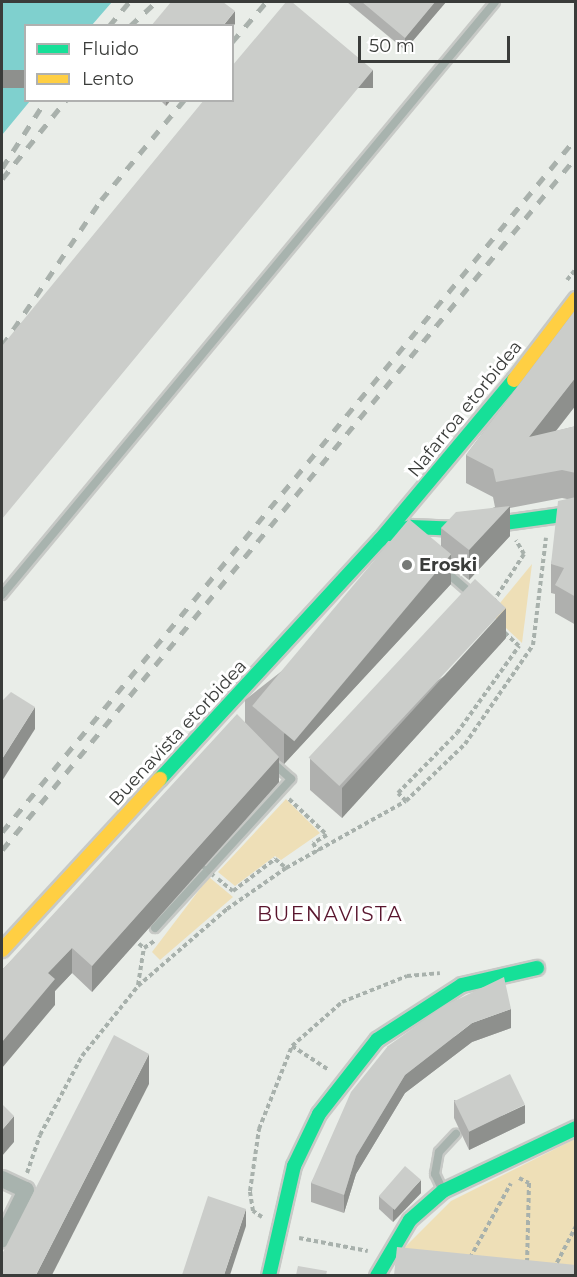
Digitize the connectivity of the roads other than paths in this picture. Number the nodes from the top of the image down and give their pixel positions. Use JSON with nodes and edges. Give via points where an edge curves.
{"nodes":[{"id":1,"x":495,"y":2,"type":"edge"},
{"id":2,"x":576,"y":299,"type":"edge"},
{"id":3,"x":576,"y":513,"type":"edge"},
{"id":4,"x":399,"y":529,"type":"junction"},
{"id":5,"x":380,"y":540,"type":"junction"},
{"id":6,"x":411,"y":540,"type":"edge"},
{"id":7,"x":432,"y":560,"type":"edge"},
{"id":8,"x":468,"y":591,"type":"edge"},
{"id":9,"x":2,"y":595,"type":"edge"},
{"id":10,"x":267,"y":758,"type":"edge"},
{"id":11,"x":154,"y":928,"type":"dead end"},
{"id":12,"x":2,"y":950,"type":"edge"},
{"id":13,"x":537,"y":968,"type":"dead end"},
{"id":14,"x":576,"y":1128,"type":"edge"},
{"id":15,"x":456,"y":1134,"type":"dead end"},
{"id":16,"x":2,"y":1179,"type":"edge"},
{"id":17,"x":443,"y":1191,"type":"junction"},
{"id":18,"x":2,"y":1239,"type":"edge"},
{"id":19,"x":269,"y":1275,"type":"edge"},
{"id":20,"x":377,"y":1275,"type":"edge"}],
"edges":[{"from":1,"to":9,"type":"lane"},
{"from":2,"to":5,"type":"street","name":"Nafarroa etorbidea","via":[[492,409]]},
{"from":3,"to":4,"type":"street","via":[[549,513],[506,524]]},
{"from":4,"to":5,"type":"street"},
{"from":4,"to":6,"type":"lane"},
{"from":5,"to":12,"type":"street","name":"Buenavista etorbidea","via":[[224,718]]},
{"from":7,"to":8,"type":"lane"},
{"from":10,"to":11,"type":"lane","via":[[291,779]]},
{"from":13,"to":19,"type":"street","via":[[462,985],[404,1017],[343,1079],[294,1166]]},
{"from":14,"to":17,"type":"street"},
{"from":15,"to":17,"type":"lane","via":[[439,1152],[435,1174]]},
{"from":16,"to":18,"type":"street","via":[[26,1190]]},
{"from":17,"to":20,"type":"street","via":[[410,1220]]}]}
